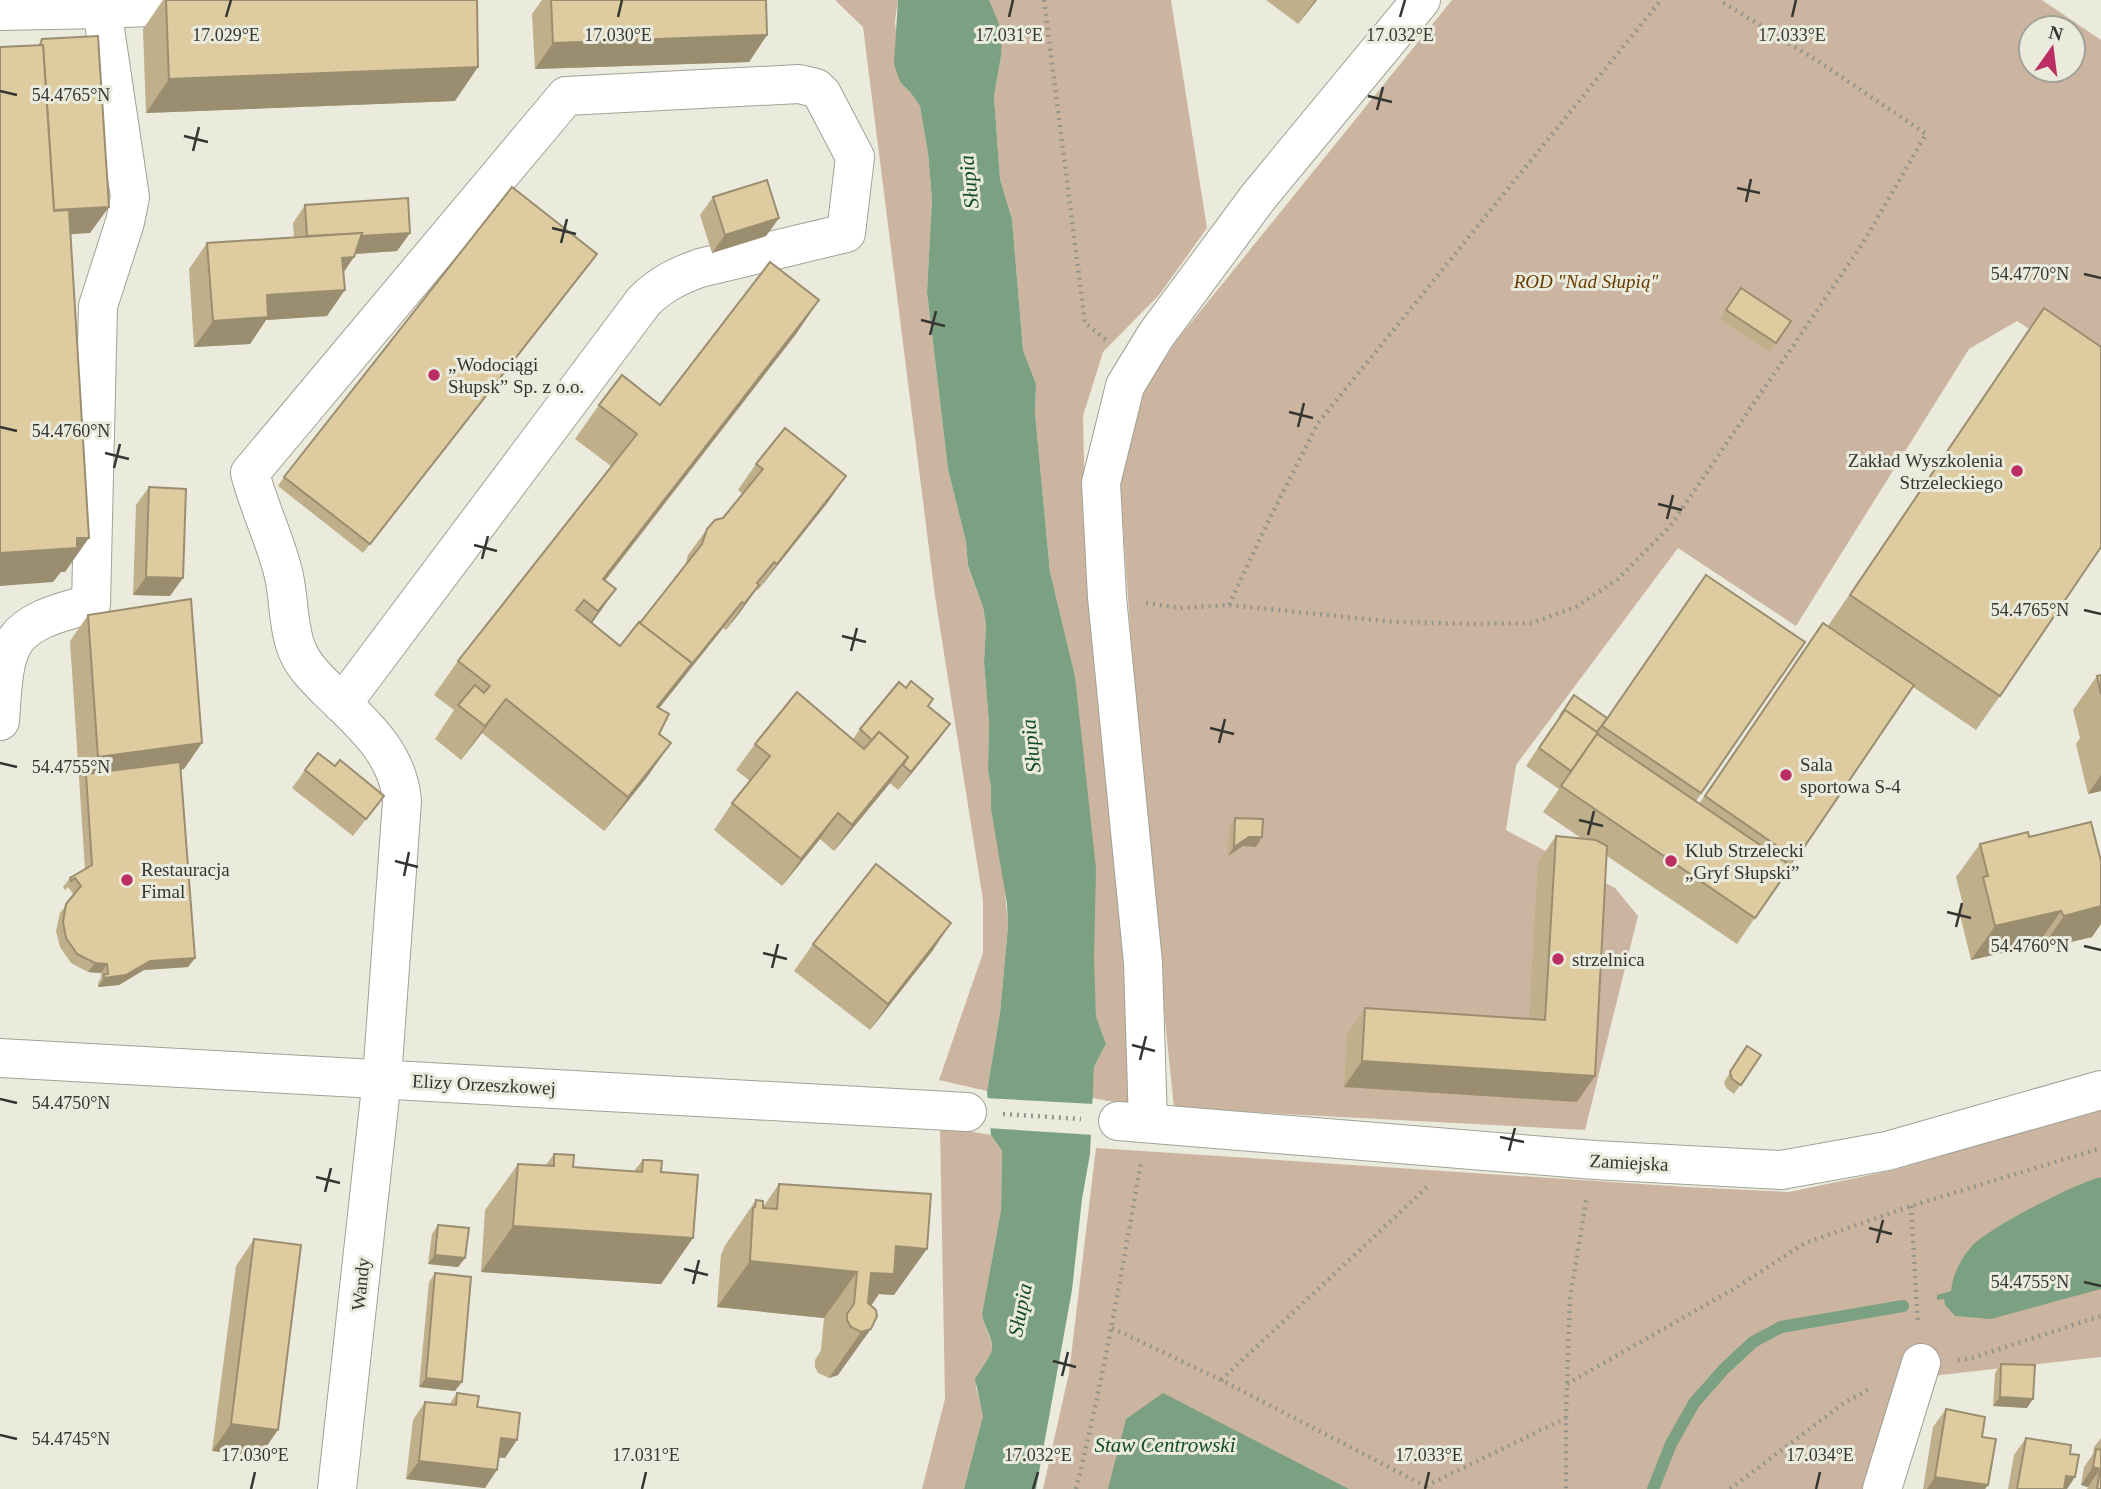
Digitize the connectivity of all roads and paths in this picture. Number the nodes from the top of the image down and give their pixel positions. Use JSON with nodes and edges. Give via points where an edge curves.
{"nodes":[{"id":1,"x":307,"y":0,"type":"edge"},
{"id":2,"x":1044,"y":0,"type":"edge"},
{"id":3,"x":1420,"y":0,"type":"edge"},
{"id":4,"x":1661,"y":0,"type":"edge"},
{"id":5,"x":1719,"y":0,"type":"edge"},
{"id":6,"x":102,"y":9,"type":"junction"},
{"id":7,"x":0,"y":11,"type":"edge"},
{"id":8,"x":1138,"y":364,"type":"junction"},
{"id":9,"x":1107,"y":597,"type":"junction"},
{"id":10,"x":1229,"y":605,"type":"junction"},
{"id":11,"x":342,"y":704,"type":"junction"},
{"id":12,"x":0,"y":719,"type":"edge"},
{"id":13,"x":0,"y":1058,"type":"edge"},
{"id":14,"x":382,"y":1078,"type":"junction"},
{"id":15,"x":2101,"y":1090,"type":"edge"},
{"id":16,"x":967,"y":1112,"type":"joint"},
{"id":17,"x":1133,"y":1122,"type":"junction"},
{"id":18,"x":1468,"y":1148,"type":"junction"},
{"id":19,"x":2101,"y":1148,"type":"edge"},
{"id":20,"x":1595,"y":1160,"type":"junction"},
{"id":21,"x":1912,"y":1206,"type":"junction"},
{"id":22,"x":2101,"y":1315,"type":"edge"},
{"id":23,"x":1112,"y":1328,"type":"junction"},
{"id":24,"x":1921,"y":1363,"type":"junction"},
{"id":25,"x":1221,"y":1380,"type":"junction"},
{"id":26,"x":1567,"y":1384,"type":"junction"},
{"id":27,"x":1566,"y":1418,"type":"junction"},
{"id":28,"x":1428,"y":1488,"type":"edge"},
{"id":29,"x":337,"y":1489,"type":"edge"},
{"id":30,"x":1076,"y":1489,"type":"edge"},
{"id":31,"x":1566,"y":1489,"type":"edge"},
{"id":32,"x":1730,"y":1489,"type":"edge"},
{"id":33,"x":1882,"y":1489,"type":"edge"}],
"edges":[{"from":1,"to":6,"type":"street"},
{"from":2,"to":8,"type":"path","via":[[1085,323]]},
{"from":3,"to":8,"type":"street","via":[[1259,196]]},
{"from":4,"to":10,"type":"path","via":[[1318,423]]},
{"from":5,"to":10,"type":"path","via":[[1926,134],[1863,243],[1671,525],[1618,579],[1576,607],[1532,623],[1395,622]]},
{"from":6,"to":7,"type":"street"},
{"from":6,"to":12,"type":"street","via":[[130,197],[98,306],[91,604],[45,617],[19,635],[4,665]]},
{"from":8,"to":9,"type":"street","via":[[1125,386],[1101,483]]},
{"from":9,"to":10,"type":"path","via":[[1180,608]]},
{"from":9,"to":17,"type":"street","via":[[1143,963]]},
{"from":11,"to":11,"type":"street","name":"Wandy","via":[[296,649],[280,560],[250,473],[566,96],[800,83],[816,88],[855,157],[846,233],[700,268],[658,287]]},
{"from":11,"to":14,"type":"street","name":"Wandy","via":[[395,767],[402,801]]},
{"from":13,"to":14,"type":"street","name":"Elizy Orzeszkowej"},
{"from":14,"to":16,"type":"street","name":"Elizy Orzeszkowej"},
{"from":14,"to":29,"type":"street","name":"Wandy"},
{"from":15,"to":20,"type":"street","name":"Zamiejska","via":[[1887,1151],[1781,1170]]},
{"from":16,"to":17,"type":"path"},
{"from":17,"to":18,"type":"street","name":"Zamiejska"},
{"from":17,"to":23,"type":"path"},
{"from":18,"to":20,"type":"street","name":"Zamiejska"},
{"from":18,"to":25,"type":"path"},
{"from":19,"to":21,"type":"path"},
{"from":20,"to":26,"type":"path","via":[[1570,1298]]},
{"from":21,"to":24,"type":"path"},
{"from":21,"to":26,"type":"path","via":[[1805,1243]]},
{"from":22,"to":24,"type":"path","via":[[1972,1358]]},
{"from":23,"to":25,"type":"path"},
{"from":23,"to":30,"type":"path"},
{"from":24,"to":32,"type":"path","via":[[1844,1402]]},
{"from":24,"to":33,"type":"street"},
{"from":25,"to":28,"type":"path"},
{"from":26,"to":27,"type":"path"},
{"from":27,"to":28,"type":"path"},
{"from":27,"to":31,"type":"path"}]}
